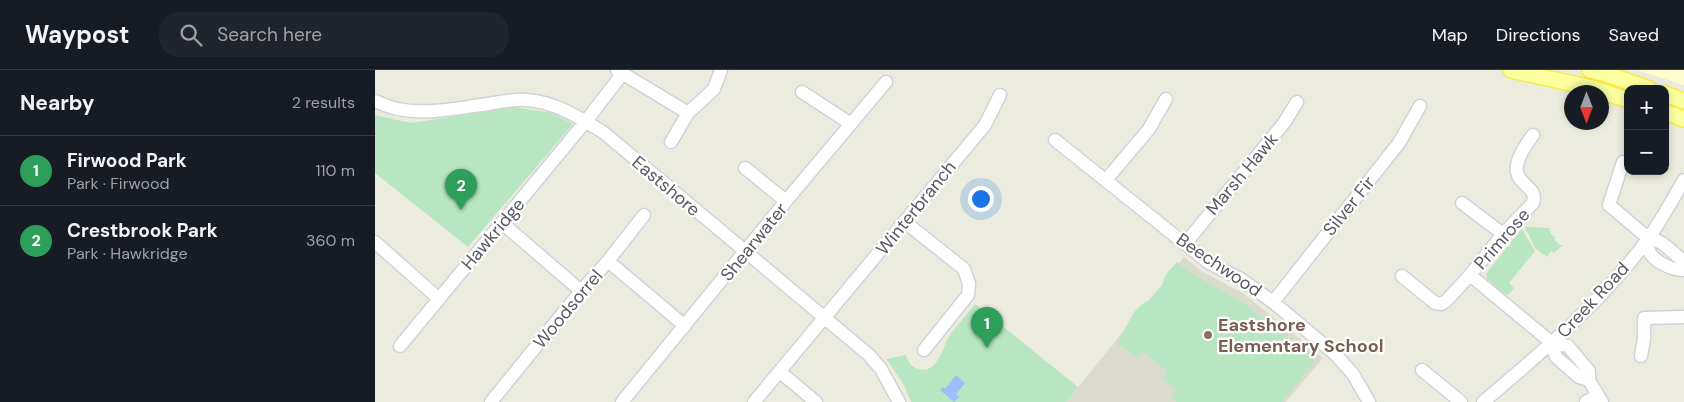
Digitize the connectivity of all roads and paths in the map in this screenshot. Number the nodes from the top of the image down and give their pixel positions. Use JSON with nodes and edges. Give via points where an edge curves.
{"nodes":[{"id":1,"x":721,"y":70,"type":"edge"},
{"id":2,"x":1511,"y":70,"type":"edge"},
{"id":3,"x":1590,"y":70,"type":"edge"},
{"id":4,"x":619,"y":72,"type":"edge"},
{"id":5,"x":886,"y":82,"type":"dead end"},
{"id":6,"x":1637,"y":85,"type":"edge"},
{"id":7,"x":803,"y":92,"type":"dead end"},
{"id":8,"x":1001,"y":95,"type":"dead end"},
{"id":9,"x":1669,"y":95,"type":"edge"},
{"id":10,"x":1166,"y":99,"type":"dead end"},
{"id":11,"x":1624,"y":99,"type":"edge"},
{"id":12,"x":375,"y":101,"type":"edge"},
{"id":13,"x":1684,"y":101,"type":"edge"},
{"id":14,"x":1297,"y":102,"type":"dead end"},
{"id":15,"x":1420,"y":106,"type":"dead end"},
{"id":16,"x":688,"y":112,"type":"junction"},
{"id":17,"x":1669,"y":113,"type":"edge"},
{"id":18,"x":1684,"y":119,"type":"edge"},
{"id":19,"x":586,"y":121,"type":"junction"},
{"id":20,"x":851,"y":124,"type":"junction"},
{"id":21,"x":1533,"y":135,"type":"dead end"},
{"id":22,"x":1055,"y":140,"type":"dead end"},
{"id":23,"x":671,"y":142,"type":"dead end"},
{"id":24,"x":1623,"y":162,"type":"dead end"},
{"id":25,"x":745,"y":168,"type":"dead end"},
{"id":26,"x":1105,"y":180,"type":"junction"},
{"id":27,"x":1684,"y":180,"type":"edge"},
{"id":28,"x":786,"y":201,"type":"junction"},
{"id":29,"x":1462,"y":203,"type":"dead end"},
{"id":30,"x":644,"y":215,"type":"dead end"},
{"id":31,"x":905,"y":222,"type":"junction"},
{"id":32,"x":502,"y":223,"type":"junction"},
{"id":33,"x":1503,"y":234,"type":"junction"},
{"id":34,"x":1648,"y":238,"type":"junction"},
{"id":35,"x":375,"y":242,"type":"edge"},
{"id":36,"x":1185,"y":244,"type":"junction"},
{"id":37,"x":745,"y":252,"type":"junction"},
{"id":38,"x":1680,"y":258,"type":"edge"},
{"id":39,"x":608,"y":262,"type":"junction"},
{"id":40,"x":1667,"y":266,"type":"junction"},
{"id":41,"x":1684,"y":270,"type":"edge"},
{"id":42,"x":1470,"y":275,"type":"junction"},
{"id":43,"x":1402,"y":276,"type":"dead end"},
{"id":44,"x":581,"y":291,"type":"junction"},
{"id":45,"x":439,"y":299,"type":"junction"},
{"id":46,"x":1273,"y":302,"type":"junction"},
{"id":47,"x":825,"y":317,"type":"junction"},
{"id":48,"x":1684,"y":317,"type":"edge"},
{"id":49,"x":685,"y":326,"type":"junction"},
{"id":50,"x":1552,"y":343,"type":"junction"},
{"id":51,"x":400,"y":346,"type":"dead end"},
{"id":52,"x":925,"y":350,"type":"dead end"},
{"id":53,"x":1641,"y":356,"type":"dead end"},
{"id":54,"x":1580,"y":360,"type":"junction"},
{"id":55,"x":1422,"y":370,"type":"dead end"},
{"id":56,"x":1571,"y":370,"type":"junction"},
{"id":57,"x":780,"y":372,"type":"junction"},
{"id":58,"x":1589,"y":380,"type":"junction"},
{"id":59,"x":1600,"y":399,"type":"edge"},
{"id":60,"x":1365,"y":400,"type":"edge"},
{"id":61,"x":491,"y":402,"type":"edge"},
{"id":62,"x":622,"y":402,"type":"edge"},
{"id":63,"x":754,"y":402,"type":"edge"},
{"id":64,"x":816,"y":402,"type":"edge"},
{"id":65,"x":899,"y":402,"type":"edge"},
{"id":66,"x":1461,"y":402,"type":"edge"},
{"id":67,"x":1483,"y":402,"type":"edge"},
{"id":68,"x":1586,"y":402,"type":"edge"}],
"edges":[{"from":1,"to":16,"type":"street","via":[[714,89]]},
{"from":2,"to":11,"type":"main road"},
{"from":3,"to":6,"type":"main road"},
{"from":4,"to":16,"type":"street"},
{"from":4,"to":19,"type":"street","name":"Hawkridge"},
{"from":5,"to":20,"type":"street","name":"Shearwater"},
{"from":7,"to":20,"type":"street"},
{"from":8,"to":31,"type":"street","name":"Winterbranch","via":[[985,125]]},
{"from":9,"to":13,"type":"main road"},
{"from":10,"to":26,"type":"street","via":[[1149,129]]},
{"from":12,"to":19,"type":"street","name":"Eastshore","via":[[395,109],[429,112],[526,100],[570,111]]},
{"from":14,"to":36,"type":"street","name":"Marsh Hawk","via":[[1284,123]]},
{"from":15,"to":46,"type":"street","name":"Silver Fir","via":[[1399,143]]},
{"from":16,"to":23,"type":"street"},
{"from":17,"to":18,"type":"main road"},
{"from":19,"to":32,"type":"street","name":"Hawkridge"},
{"from":19,"to":37,"type":"street","name":"Eastshore"},
{"from":20,"to":28,"type":"street","name":"Shearwater"},
{"from":21,"to":33,"type":"street","name":"Primrose","via":[[1523,151],[1517,171],[1532,190],[1534,200]]},
{"from":22,"to":26,"type":"street","name":"Beechwood"},
{"from":24,"to":34,"type":"street","via":[[1609,205]]},
{"from":25,"to":28,"type":"street"},
{"from":26,"to":36,"type":"street","name":"Beechwood"},
{"from":27,"to":34,"type":"street","name":"Creek Road"},
{"from":28,"to":37,"type":"street","name":"Shearwater"},
{"from":29,"to":33,"type":"street"},
{"from":30,"to":39,"type":"street","name":"Woodsorrel"},
{"from":31,"to":47,"type":"street","name":"Winterbranch"},
{"from":31,"to":52,"type":"street","via":[[964,269],[969,284],[968,295]]},
{"from":32,"to":44,"type":"street"},
{"from":32,"to":45,"type":"street","name":"Hawkridge"},
{"from":33,"to":42,"type":"street","name":"Primrose"},
{"from":34,"to":38,"type":"street","via":[[1658,240]]},
{"from":34,"to":40,"type":"street","via":[[1652,256]]},
{"from":34,"to":50,"type":"street","name":"Creek Road","via":[[1604,291]]},
{"from":35,"to":45,"type":"street"},
{"from":36,"to":46,"type":"street","name":"Beechwood","via":[[1209,263],[1239,278]]},
{"from":37,"to":47,"type":"street","name":"Eastshore"},
{"from":37,"to":49,"type":"street","name":"Shearwater"},
{"from":38,"to":40,"type":"street"},
{"from":39,"to":44,"type":"street","name":"Woodsorrel"},
{"from":39,"to":49,"type":"street"},
{"from":40,"to":41,"type":"street"},
{"from":42,"to":43,"type":"street","name":"Primrose","via":[[1441,304],[1435,303]]},
{"from":42,"to":50,"type":"street"},
{"from":44,"to":61,"type":"street","name":"Woodsorrel"},
{"from":45,"to":51,"type":"street","name":"Hawkridge"},
{"from":46,"to":60,"type":"street","name":"Beechwood","via":[[1336,355],[1353,374]]},
{"from":47,"to":57,"type":"street","name":"Winterbranch"},
{"from":47,"to":65,"type":"street","name":"Eastshore","via":[[869,355],[881,369]]},
{"from":48,"to":53,"type":"street","via":[[1643,318]]},
{"from":49,"to":62,"type":"street","name":"Shearwater"},
{"from":50,"to":54,"type":"street","via":[[1568,346]]},
{"from":50,"to":56,"type":"street","via":[[1556,357]]},
{"from":50,"to":67,"type":"street","name":"Creek Road"},
{"from":54,"to":56,"type":"street"},
{"from":54,"to":58,"type":"street","via":[[1589,370]]},
{"from":55,"to":66,"type":"street"},
{"from":56,"to":58,"type":"street"},
{"from":57,"to":63,"type":"street","name":"Winterbranch"},
{"from":57,"to":64,"type":"street"},
{"from":58,"to":59,"type":"street"},
{"from":59,"to":68,"type":"street"}]}
